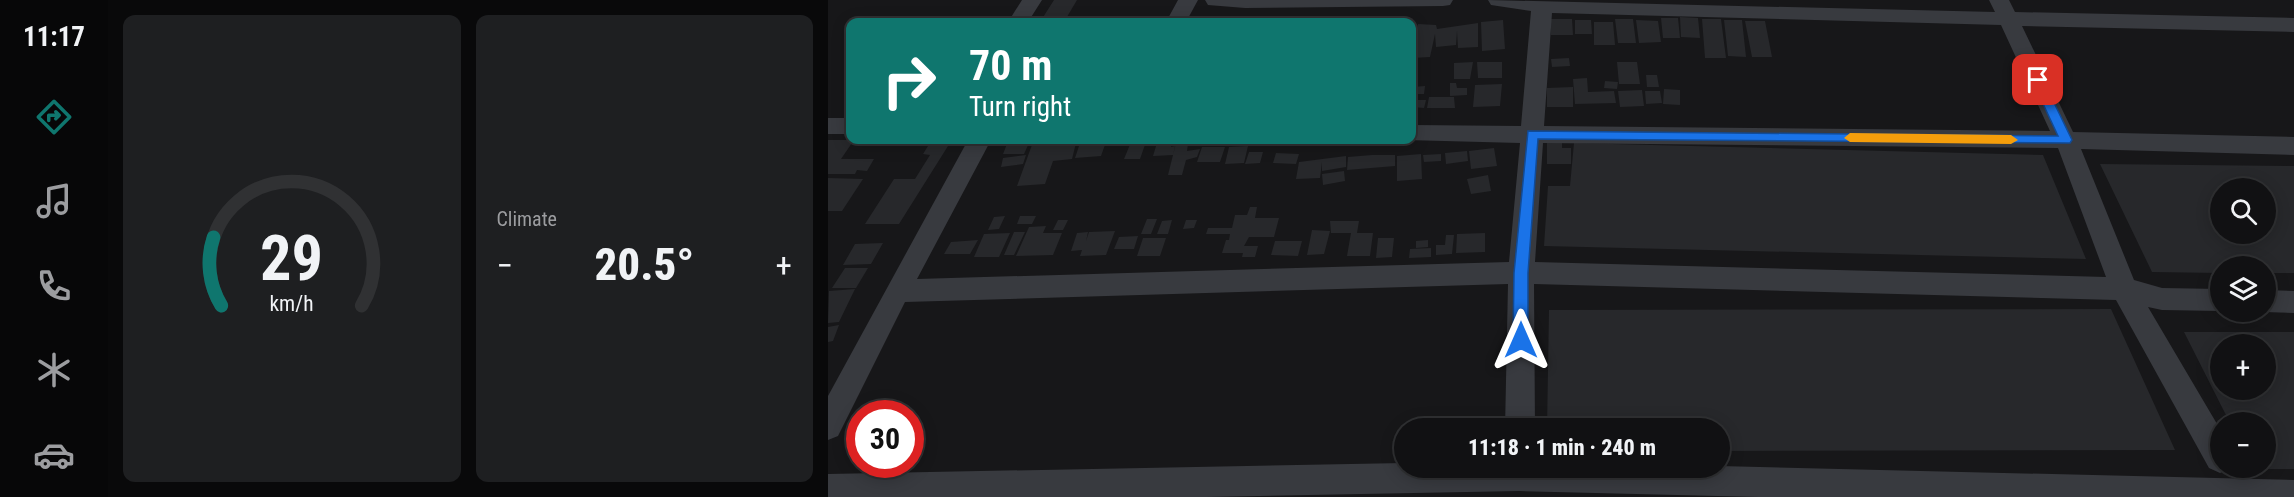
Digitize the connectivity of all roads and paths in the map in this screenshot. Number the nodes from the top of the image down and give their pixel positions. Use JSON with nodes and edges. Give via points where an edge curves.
{"nodes":[{"id":1,"x":1032,"y":0,"type":"edge"},
{"id":2,"x":1188,"y":0,"type":"edge"},
{"id":3,"x":1215,"y":0,"type":"edge"},
{"id":4,"x":1443,"y":0,"type":"edge"},
{"id":5,"x":1498,"y":0,"type":"edge"},
{"id":6,"x":1336,"y":1,"type":"edge"},
{"id":7,"x":1542,"y":6,"type":"junction"},
{"id":8,"x":1728,"y":7,"type":"edge"},
{"id":9,"x":1829,"y":8,"type":"edge"},
{"id":10,"x":2004,"y":10,"type":"edge"},
{"id":11,"x":1021,"y":18,"type":"edge"},
{"id":12,"x":1178,"y":18,"type":"edge"},
{"id":13,"x":2294,"y":25,"type":"edge"},
{"id":14,"x":828,"y":126,"type":"edge"},
{"id":15,"x":846,"y":126,"type":"edge"},
{"id":16,"x":1416,"y":133,"type":"edge"},
{"id":17,"x":1532,"y":134,"type":"junction"},
{"id":18,"x":2066,"y":140,"type":"junction"},
{"id":19,"x":977,"y":144,"type":"edge"},
{"id":20,"x":2294,"y":146,"type":"edge"},
{"id":21,"x":1521,"y":273,"type":"junction"},
{"id":22,"x":2124,"y":289,"type":"junction"},
{"id":23,"x":897,"y":291,"type":"junction"},
{"id":24,"x":2210,"y":300,"type":"edge"},
{"id":25,"x":2276,"y":301,"type":"edge"},
{"id":26,"x":2294,"y":302,"type":"edge"},
{"id":27,"x":1520,"y":418,"type":"edge"},
{"id":28,"x":828,"y":426,"type":"edge"},
{"id":29,"x":2210,"y":440,"type":"edge"},
{"id":30,"x":1519,"y":480,"type":"edge"},
{"id":31,"x":2236,"y":486,"type":"edge"},
{"id":32,"x":828,"y":489,"type":"edge"},
{"id":33,"x":2294,"y":495,"type":"edge"}],
"edges":[{"from":1,"to":11,"type":"street"},
{"from":2,"to":12,"type":"street"},
{"from":3,"to":6,"type":"street"},
{"from":4,"to":6,"type":"street"},
{"from":5,"to":7,"type":"street"},
{"from":7,"to":8,"type":"street"},
{"from":7,"to":17,"type":"street"},
{"from":8,"to":9,"type":"street"},
{"from":9,"to":10,"type":"street"},
{"from":10,"to":13,"type":"street"},
{"from":10,"to":18,"type":"street"},
{"from":14,"to":15,"type":"street"},
{"from":16,"to":17,"type":"street"},
{"from":17,"to":18,"type":"street"},
{"from":17,"to":21,"type":"street"},
{"from":18,"to":20,"type":"street"},
{"from":18,"to":22,"type":"street"},
{"from":19,"to":23,"type":"street"},
{"from":21,"to":22,"type":"street"},
{"from":21,"to":23,"type":"street"},
{"from":21,"to":27,"type":"street"},
{"from":22,"to":24,"type":"street","via":[[2162,298]]},
{"from":22,"to":29,"type":"street"},
{"from":23,"to":28,"type":"street"},
{"from":25,"to":26,"type":"street"},
{"from":30,"to":31,"type":"street"},
{"from":30,"to":32,"type":"street"},
{"from":31,"to":33,"type":"street"}]}
